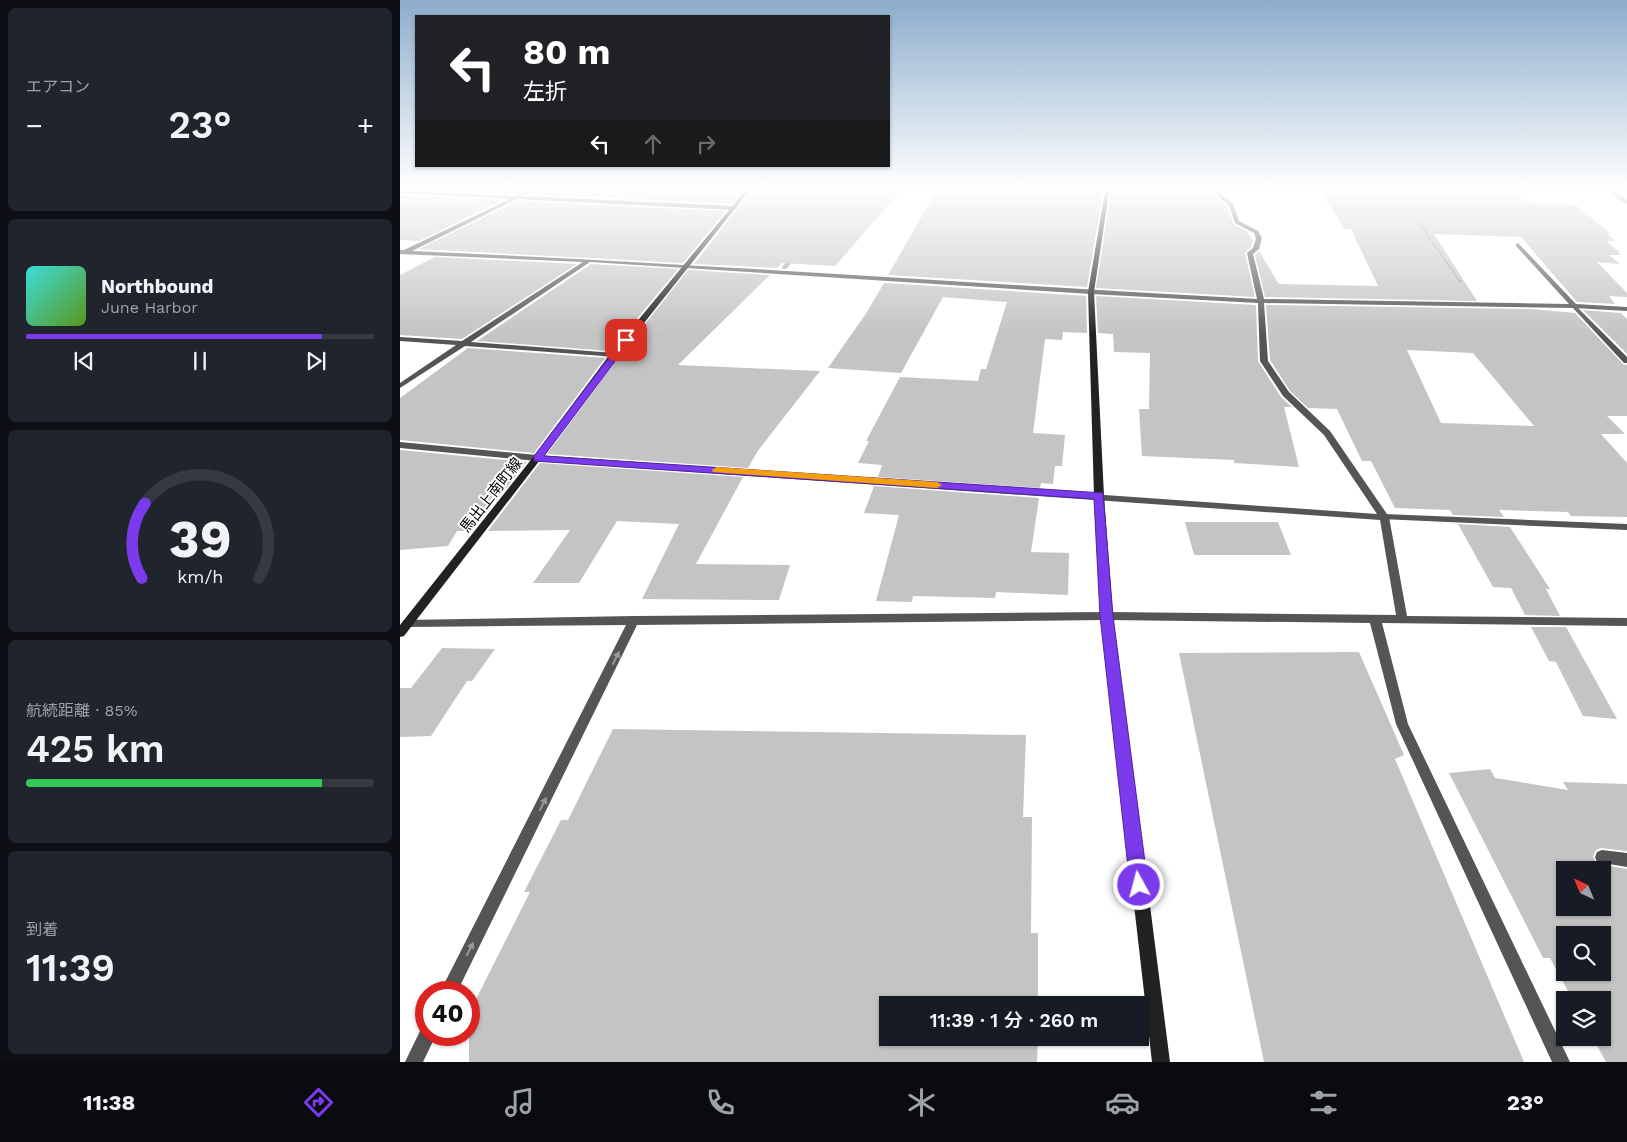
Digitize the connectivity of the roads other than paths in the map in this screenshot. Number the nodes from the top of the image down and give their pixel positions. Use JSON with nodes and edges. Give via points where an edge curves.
{"nodes":[{"id":1,"x":438,"y":236,"type":"edge"},
{"id":2,"x":712,"y":236,"type":"edge"},
{"id":3,"x":1100,"y":236,"type":"edge"},
{"id":4,"x":1258,"y":236,"type":"edge"},
{"id":5,"x":1518,"y":245,"type":"dead end"},
{"id":6,"x":402,"y":253,"type":"edge"},
{"id":7,"x":589,"y":260,"type":"junction"},
{"id":8,"x":687,"y":267,"type":"junction"},
{"id":9,"x":1091,"y":292,"type":"junction"},
{"id":10,"x":1261,"y":301,"type":"junction"},
{"id":11,"x":1574,"y":306,"type":"junction"},
{"id":12,"x":1627,"y":309,"type":"edge"},
{"id":13,"x":400,"y":340,"type":"edge"},
{"id":14,"x":465,"y":344,"type":"junction"},
{"id":15,"x":614,"y":355,"type":"junction"},
{"id":16,"x":1627,"y":362,"type":"edge"},
{"id":17,"x":400,"y":386,"type":"edge"},
{"id":18,"x":400,"y":445,"type":"edge"},
{"id":19,"x":537,"y":458,"type":"junction"},
{"id":20,"x":1099,"y":496,"type":"junction"},
{"id":21,"x":1384,"y":517,"type":"junction"},
{"id":22,"x":1627,"y":527,"type":"edge"},
{"id":23,"x":1106,"y":616,"type":"junction"},
{"id":24,"x":1376,"y":619,"type":"junction"},
{"id":25,"x":1402,"y":619,"type":"junction"},
{"id":26,"x":634,"y":620,"type":"junction"},
{"id":27,"x":1627,"y":622,"type":"edge"},
{"id":28,"x":404,"y":623,"type":"edge"},
{"id":29,"x":400,"y":633,"type":"edge"},
{"id":30,"x":1602,"y":857,"type":"dead end"},
{"id":31,"x":1627,"y":860,"type":"edge"},
{"id":32,"x":454,"y":981,"type":"edge"},
{"id":33,"x":422,"y":1046,"type":"edge"},
{"id":34,"x":414,"y":1062,"type":"edge"},
{"id":35,"x":1161,"y":1062,"type":"edge"},
{"id":36,"x":1561,"y":1062,"type":"edge"}],
"edges":[{"from":1,"to":6,"type":"street"},
{"from":2,"to":8,"type":"street","name":"馬出上南町線"},
{"from":3,"to":9,"type":"street"},
{"from":4,"to":10,"type":"street","via":[[1256,248],[1250,253]]},
{"from":5,"to":11,"type":"street"},
{"from":6,"to":7,"type":"street"},
{"from":7,"to":8,"type":"street"},
{"from":7,"to":14,"type":"street"},
{"from":8,"to":9,"type":"street"},
{"from":8,"to":15,"type":"street","name":"馬出上南町線"},
{"from":9,"to":10,"type":"street"},
{"from":9,"to":20,"type":"street"},
{"from":10,"to":11,"type":"street"},
{"from":10,"to":21,"type":"street","via":[[1264,361],[1286,394],[1327,434]]},
{"from":11,"to":12,"type":"street"},
{"from":11,"to":16,"type":"street"},
{"from":13,"to":14,"type":"street"},
{"from":14,"to":15,"type":"street"},
{"from":14,"to":17,"type":"street"},
{"from":15,"to":19,"type":"street","name":"馬出上南町線"},
{"from":18,"to":19,"type":"street"},
{"from":19,"to":20,"type":"street"},
{"from":19,"to":28,"type":"street","name":"馬出上南町線"},
{"from":20,"to":21,"type":"street"},
{"from":20,"to":23,"type":"street"},
{"from":21,"to":22,"type":"street"},
{"from":21,"to":25,"type":"street"},
{"from":23,"to":24,"type":"street"},
{"from":23,"to":26,"type":"street"},
{"from":23,"to":35,"type":"street"},
{"from":24,"to":25,"type":"street"},
{"from":24,"to":36,"type":"street","via":[[1402,724]]},
{"from":25,"to":27,"type":"street"},
{"from":26,"to":28,"type":"street"},
{"from":32,"to":26,"type":"street","one_way":true},
{"from":28,"to":29,"type":"street","name":"馬出上南町線"},
{"from":30,"to":31,"type":"street"},
{"from":33,"to":34,"type":"street"}]}
